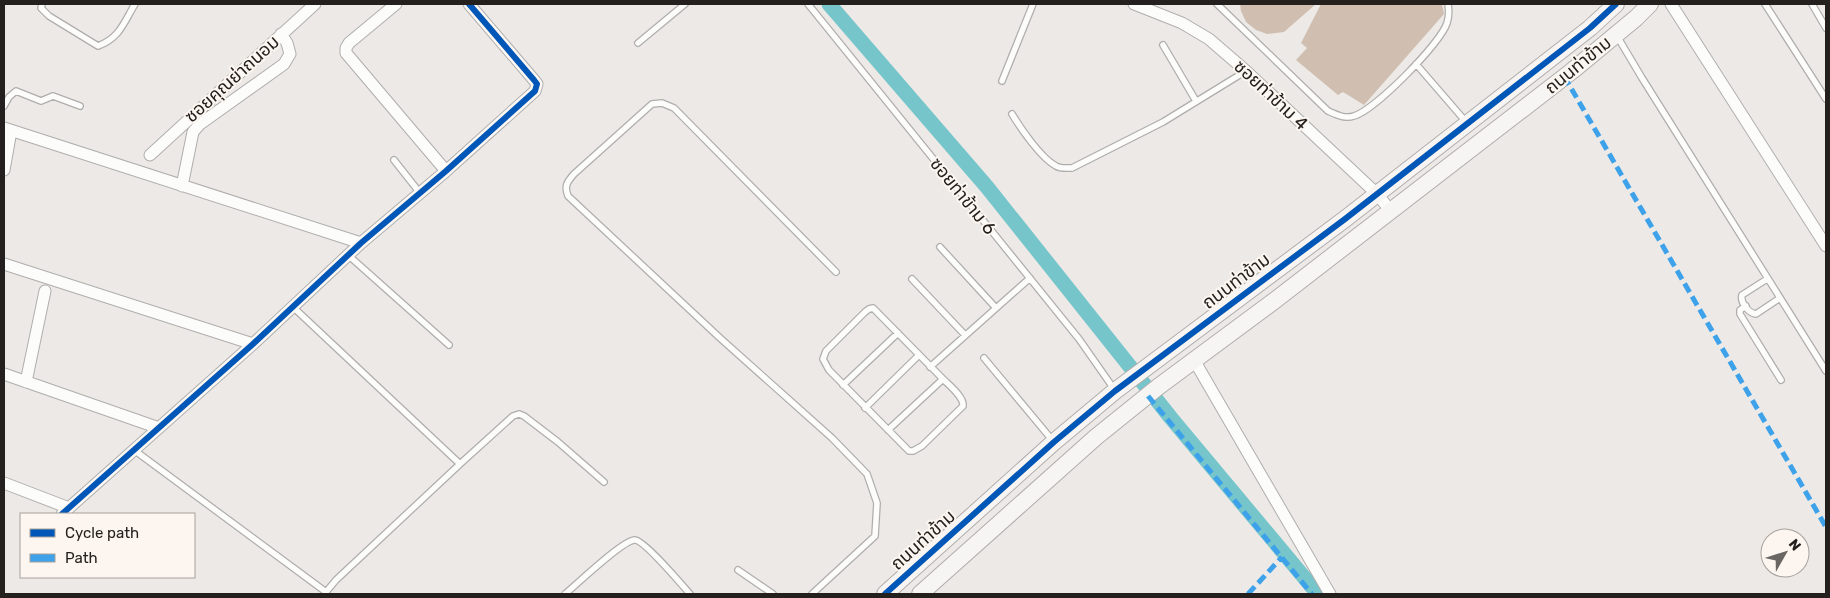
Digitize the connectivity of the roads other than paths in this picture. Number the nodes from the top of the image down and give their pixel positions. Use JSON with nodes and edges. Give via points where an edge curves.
{"nodes":[{"id":1,"x":42,"y":4,"type":"edge"},
{"id":2,"x":135,"y":4,"type":"edge"},
{"id":3,"x":315,"y":4,"type":"edge"},
{"id":4,"x":469,"y":4,"type":"edge"},
{"id":5,"x":685,"y":4,"type":"edge"},
{"id":6,"x":808,"y":4,"type":"edge"},
{"id":7,"x":1033,"y":4,"type":"edge"},
{"id":8,"x":1134,"y":4,"type":"edge"},
{"id":9,"x":1217,"y":4,"type":"edge"},
{"id":10,"x":1448,"y":4,"type":"edge"},
{"id":11,"x":1616,"y":4,"type":"edge"},
{"id":12,"x":1650,"y":4,"type":"edge"},
{"id":13,"x":1671,"y":4,"type":"edge"},
{"id":14,"x":1765,"y":4,"type":"edge"},
{"id":15,"x":1812,"y":4,"type":"edge"},
{"id":16,"x":392,"y":5,"type":"edge"},
{"id":17,"x":1601,"y":12,"type":"edge"},
{"id":18,"x":1826,"y":28,"type":"edge"},
{"id":19,"x":281,"y":34,"type":"junction"},
{"id":20,"x":1616,"y":34,"type":"junction"},
{"id":21,"x":638,"y":43,"type":"dead end"},
{"id":22,"x":1163,"y":46,"type":"dead end"},
{"id":23,"x":1416,"y":64,"type":"junction"},
{"id":24,"x":1246,"y":71,"type":"junction"},
{"id":25,"x":1002,"y":81,"type":"dead end"},
{"id":26,"x":1824,"y":91,"type":"edge"},
{"id":27,"x":1826,"y":99,"type":"edge"},
{"id":28,"x":1196,"y":101,"type":"junction"},
{"id":29,"x":4,"y":106,"type":"edge"},
{"id":30,"x":80,"y":106,"type":"dead end"},
{"id":31,"x":1012,"y":114,"type":"dead end"},
{"id":32,"x":1468,"y":124,"type":"junction"},
{"id":33,"x":7,"y":130,"type":"edge"},
{"id":34,"x":150,"y":154,"type":"dead end"},
{"id":35,"x":394,"y":160,"type":"dead end"},
{"id":36,"x":4,"y":170,"type":"edge"},
{"id":37,"x":446,"y":171,"type":"junction"},
{"id":38,"x":182,"y":186,"type":"junction"},
{"id":39,"x":420,"y":193,"type":"junction"},
{"id":40,"x":1377,"y":194,"type":"junction"},
{"id":41,"x":1390,"y":210,"type":"junction"},
{"id":42,"x":361,"y":243,"type":"junction"},
{"id":43,"x":1826,"y":246,"type":"edge"},
{"id":44,"x":940,"y":247,"type":"dead end"},
{"id":45,"x":348,"y":254,"type":"junction"},
{"id":46,"x":4,"y":264,"type":"edge"},
{"id":47,"x":836,"y":272,"type":"dead end"},
{"id":48,"x":1030,"y":278,"type":"junction"},
{"id":49,"x":1767,"y":278,"type":"junction"},
{"id":50,"x":912,"y":280,"type":"dead end"},
{"id":51,"x":46,"y":291,"type":"dead end"},
{"id":52,"x":1780,"y":298,"type":"junction"},
{"id":53,"x":1746,"y":306,"type":"junction"},
{"id":54,"x":293,"y":307,"type":"junction"},
{"id":55,"x":996,"y":308,"type":"junction"},
{"id":56,"x":898,"y":333,"type":"junction"},
{"id":57,"x":965,"y":335,"type":"junction"},
{"id":58,"x":253,"y":344,"type":"junction"},
{"id":59,"x":450,"y":345,"type":"dead end"},
{"id":60,"x":919,"y":355,"type":"junction"},
{"id":61,"x":984,"y":358,"type":"dead end"},
{"id":62,"x":1194,"y":360,"type":"junction"},
{"id":63,"x":930,"y":367,"type":"junction"},
{"id":64,"x":1826,"y":371,"type":"edge"},
{"id":65,"x":4,"y":374,"type":"edge"},
{"id":66,"x":943,"y":380,"type":"junction"},
{"id":67,"x":1781,"y":380,"type":"dead end"},
{"id":68,"x":26,"y":382,"type":"junction"},
{"id":69,"x":843,"y":385,"type":"junction"},
{"id":70,"x":1120,"y":387,"type":"junction"},
{"id":71,"x":865,"y":408,"type":"junction"},
{"id":72,"x":159,"y":428,"type":"junction"},
{"id":73,"x":888,"y":430,"type":"junction"},
{"id":74,"x":1054,"y":442,"type":"junction"},
{"id":75,"x":134,"y":450,"type":"junction"},
{"id":76,"x":460,"y":464,"type":"junction"},
{"id":77,"x":604,"y":482,"type":"dead end"},
{"id":78,"x":4,"y":483,"type":"edge"},
{"id":79,"x":65,"y":511,"type":"edge"},
{"id":80,"x":738,"y":570,"type":"dead end"},
{"id":81,"x":328,"y":593,"type":"edge"},
{"id":82,"x":565,"y":594,"type":"edge"},
{"id":83,"x":690,"y":594,"type":"edge"},
{"id":84,"x":773,"y":594,"type":"edge"},
{"id":85,"x":812,"y":594,"type":"edge"},
{"id":86,"x":885,"y":594,"type":"edge"},
{"id":87,"x":920,"y":594,"type":"edge"},
{"id":88,"x":1330,"y":594,"type":"edge"}],
"edges":[{"from":1,"to":2,"type":"lane","via":[[41,8],[50,16],[98,46],[116,36]]},
{"from":3,"to":19,"type":"street","name":"ซอยคุณย่าถนอม"},
{"from":4,"to":37,"type":"street","via":[[536,84],[535,91]]},
{"from":5,"to":21,"type":"lane"},
{"from":6,"to":48,"type":"lane","name":"ซอยท่าข้าม 6"},
{"from":7,"to":25,"type":"lane"},
{"from":8,"to":24,"type":"street","name":"ซอยท่าข้าม 4","via":[[1182,22]]},
{"from":9,"to":23,"type":"lane","via":[[1328,111],[1343,117],[1354,116],[1380,100]]},
{"from":10,"to":23,"type":"lane","via":[[1447,24]]},
{"from":11,"to":17,"type":"street","name":"ถนนท่าข้าม"},
{"from":12,"to":20,"type":"street","name":"ถนนท่าข้าม"},
{"from":13,"to":43,"type":"street"},
{"from":14,"to":26,"type":"lane"},
{"from":15,"to":18,"type":"lane"},
{"from":16,"to":37,"type":"street","via":[[349,43],[346,53]]},
{"from":17,"to":32,"type":"street","name":"ถนนท่าข้าม"},
{"from":19,"to":34,"type":"street","name":"ซอยคุณย่าถนอม"},
{"from":19,"to":38,"type":"street","via":[[290,54],[284,64],[193,132]]},
{"from":20,"to":41,"type":"street","name":"ถนนท่าข้าม"},
{"from":20,"to":49,"type":"lane"},
{"from":22,"to":28,"type":"lane"},
{"from":23,"to":32,"type":"lane"},
{"from":24,"to":28,"type":"lane"},
{"from":24,"to":40,"type":"street","name":"ซอยท่าข้าม 4"},
{"from":26,"to":27,"type":"lane"},
{"from":28,"to":31,"type":"lane","via":[[1163,122],[1072,168],[1056,166],[1025,134]]},
{"from":29,"to":30,"type":"lane","via":[[16,90],[41,101],[54,96]]},
{"from":32,"to":40,"type":"street","name":"ถนนท่าข้าม"},
{"from":33,"to":36,"type":"street"},
{"from":33,"to":38,"type":"street"},
{"from":35,"to":39,"type":"lane"},
{"from":37,"to":39,"type":"street"},
{"from":38,"to":42,"type":"street"},
{"from":39,"to":42,"type":"street"},
{"from":40,"to":41,"type":"street","name":"ซอยท่าข้าม 4"},
{"from":40,"to":70,"type":"street","name":"ถนนท่าข้าม"},
{"from":41,"to":62,"type":"street","name":"ถนนท่าข้าม"},
{"from":42,"to":45,"type":"street"},
{"from":44,"to":55,"type":"lane"},
{"from":45,"to":54,"type":"street"},
{"from":45,"to":59,"type":"lane"},
{"from":46,"to":58,"type":"street"},
{"from":47,"to":85,"type":"lane","via":[[674,108],[662,103],[652,104],[566,184],[568,196],[832,438],[867,474],[877,503],[875,536]]},
{"from":48,"to":55,"type":"lane"},
{"from":48,"to":70,"type":"lane","name":"ซอยท่าข้าม 6"},
{"from":49,"to":52,"type":"lane"},
{"from":49,"to":53,"type":"lane","via":[[1742,295]]},
{"from":50,"to":57,"type":"lane"},
{"from":51,"to":68,"type":"street"},
{"from":52,"to":53,"type":"lane","via":[[1756,314]]},
{"from":52,"to":64,"type":"lane"},
{"from":53,"to":67,"type":"lane","via":[[1739,312]]},
{"from":54,"to":58,"type":"street"},
{"from":54,"to":76,"type":"lane"},
{"from":55,"to":57,"type":"lane"},
{"from":56,"to":60,"type":"lane"},
{"from":56,"to":69,"type":"lane"},
{"from":56,"to":69,"type":"lane","via":[[873,308],[869,308],[824,355],[825,364]]},
{"from":57,"to":63,"type":"lane"},
{"from":58,"to":72,"type":"street"},
{"from":60,"to":63,"type":"lane"},
{"from":60,"to":71,"type":"lane"},
{"from":61,"to":74,"type":"lane"},
{"from":62,"to":87,"type":"street","name":"ถนนท่าข้าม","via":[[1096,437]]},
{"from":62,"to":88,"type":"street"},
{"from":63,"to":66,"type":"lane"},
{"from":65,"to":68,"type":"street"},
{"from":66,"to":73,"type":"lane"},
{"from":66,"to":73,"type":"lane","via":[[961,398],[963,406],[922,446],[909,451]]},
{"from":68,"to":72,"type":"street"},
{"from":69,"to":71,"type":"lane"},
{"from":70,"to":74,"type":"street","name":"ถนนท่าข้าม"},
{"from":71,"to":73,"type":"lane"},
{"from":72,"to":75,"type":"street"},
{"from":74,"to":86,"type":"street","name":"ถนนท่าข้าม"},
{"from":75,"to":79,"type":"street"},
{"from":75,"to":81,"type":"lane"},
{"from":76,"to":77,"type":"lane","via":[[519,414]]},
{"from":76,"to":81,"type":"lane","via":[[336,580]]},
{"from":78,"to":79,"type":"street"},
{"from":80,"to":84,"type":"lane"},
{"from":82,"to":83,"type":"lane","via":[[620,546],[633,539],[657,558]]}]}
